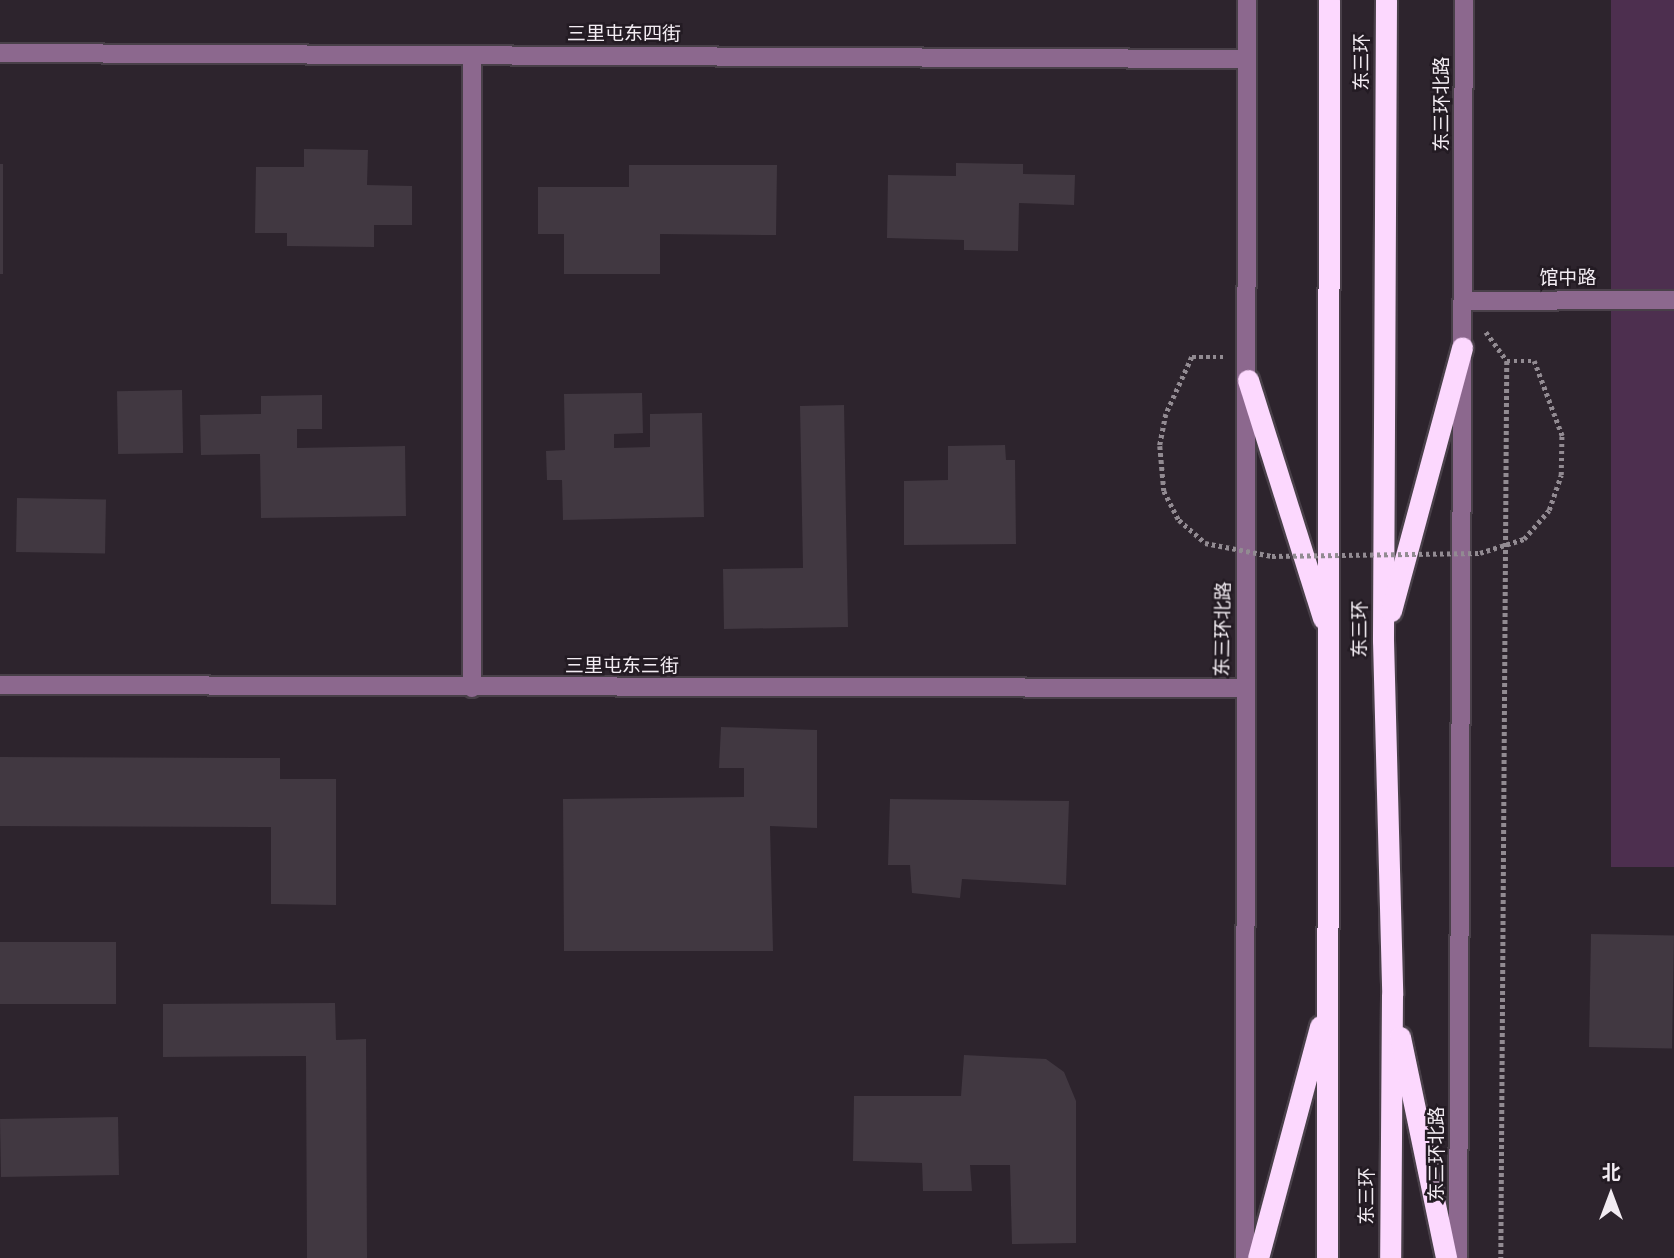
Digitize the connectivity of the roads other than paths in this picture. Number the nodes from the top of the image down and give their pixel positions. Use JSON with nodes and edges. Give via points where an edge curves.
{"nodes":[{"id":1,"x":1247,"y":0,"type":"edge"},
{"id":2,"x":1329,"y":0,"type":"edge"},
{"id":3,"x":1386,"y":0,"type":"edge"},
{"id":4,"x":1464,"y":0,"type":"edge"},
{"id":5,"x":0,"y":53,"type":"edge"},
{"id":6,"x":472,"y":55,"type":"junction"},
{"id":7,"x":1247,"y":59,"type":"junction"},
{"id":8,"x":1674,"y":299,"type":"edge"},
{"id":9,"x":1463,"y":301,"type":"junction"},
{"id":10,"x":1462,"y":346,"type":"junction"},
{"id":11,"x":1248,"y":380,"type":"junction"},
{"id":12,"x":1329,"y":640,"type":"junction"},
{"id":13,"x":1383,"y":640,"type":"junction"},
{"id":14,"x":0,"y":685,"type":"edge"},
{"id":15,"x":472,"y":688,"type":"junction"},
{"id":16,"x":1244,"y":688,"type":"junction"},
{"id":17,"x":1392,"y":995,"type":"junction"},
{"id":18,"x":1328,"y":996,"type":"junction"},
{"id":19,"x":1245,"y":1258,"type":"edge"},
{"id":20,"x":1258,"y":1258,"type":"edge"},
{"id":21,"x":1327,"y":1258,"type":"edge"},
{"id":22,"x":1390,"y":1258,"type":"edge"},
{"id":23,"x":1446,"y":1258,"type":"edge"},
{"id":24,"x":1458,"y":1258,"type":"edge"}],
"edges":[{"from":1,"to":7,"type":"street","name":"东三环北路"},
{"from":2,"to":12,"type":"highway","name":"东三环"},
{"from":3,"to":13,"type":"highway","name":"东三环"},
{"from":4,"to":9,"type":"street","name":"东三环北路"},
{"from":5,"to":6,"type":"street","name":"三里屯东四街"},
{"from":6,"to":7,"type":"street","name":"三里屯东四街"},
{"from":6,"to":15,"type":"street"},
{"from":7,"to":11,"type":"street","name":"东三环北路"},
{"from":8,"to":9,"type":"street","name":"馆中路"},
{"from":9,"to":10,"type":"street","name":"东三环北路"},
{"from":10,"to":13,"type":"highway"},
{"from":10,"to":24,"type":"street","name":"东三环北路"},
{"from":11,"to":12,"type":"highway"},
{"from":11,"to":16,"type":"street","name":"东三环北路"},
{"from":12,"to":18,"type":"highway","name":"东三环"},
{"from":13,"to":17,"type":"highway","name":"东三环"},
{"from":14,"to":15,"type":"street","name":"三里屯东三街"},
{"from":15,"to":16,"type":"street","name":"三里屯东三街"},
{"from":16,"to":19,"type":"street","name":"东三环北路"},
{"from":17,"to":22,"type":"highway","name":"东三环"},
{"from":17,"to":23,"type":"highway"},
{"from":18,"to":20,"type":"highway"},
{"from":18,"to":21,"type":"highway","name":"东三环"}]}
